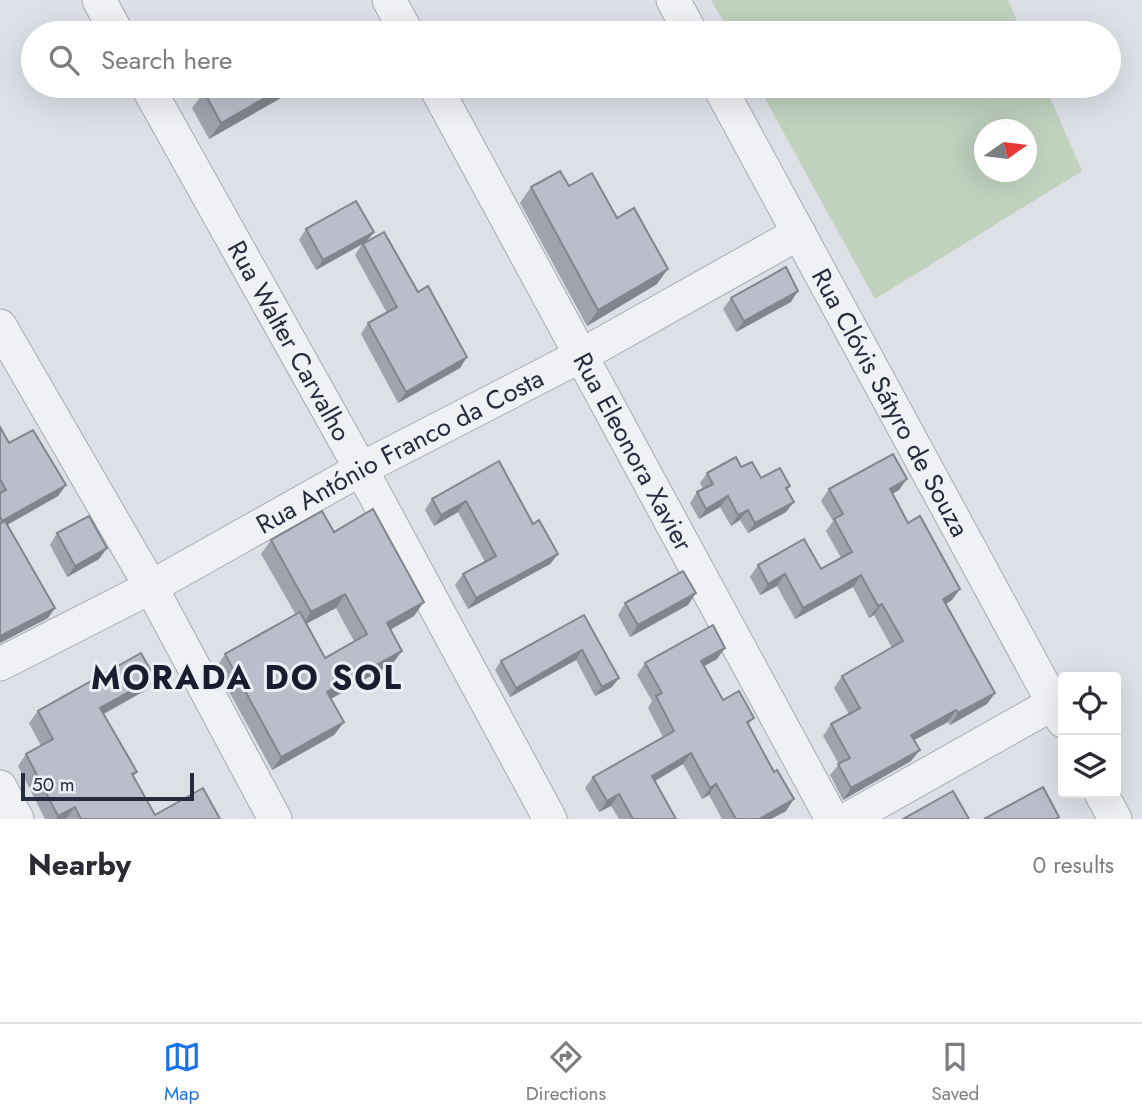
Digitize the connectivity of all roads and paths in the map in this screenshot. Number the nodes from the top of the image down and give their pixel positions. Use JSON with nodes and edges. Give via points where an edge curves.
{"nodes":[{"id":1,"x":99,"y":0,"type":"edge"},
{"id":2,"x":388,"y":0,"type":"edge"},
{"id":3,"x":673,"y":0,"type":"edge"},
{"id":4,"x":110,"y":21,"type":"edge"},
{"id":5,"x":400,"y":21,"type":"edge"},
{"id":6,"x":684,"y":21,"type":"edge"},
{"id":7,"x":154,"y":98,"type":"edge"},
{"id":8,"x":442,"y":98,"type":"edge"},
{"id":9,"x":726,"y":98,"type":"edge"},
{"id":10,"x":799,"y":233,"type":"junction"},
{"id":11,"x":0,"y":326,"type":"edge"},
{"id":12,"x":582,"y":355,"type":"junction"},
{"id":13,"x":361,"y":469,"type":"junction"},
{"id":14,"x":151,"y":587,"type":"junction"},
{"id":15,"x":0,"y":664,"type":"edge"},
{"id":16,"x":1058,"y":710,"type":"edge"},
{"id":17,"x":1058,"y":713,"type":"edge"},
{"id":18,"x":0,"y":787,"type":"edge"},
{"id":19,"x":1104,"y":798,"type":"edge"},
{"id":20,"x":18,"y":819,"type":"edge"},
{"id":21,"x":275,"y":819,"type":"edge"},
{"id":22,"x":550,"y":819,"type":"edge"},
{"id":23,"x":832,"y":819,"type":"edge"},
{"id":24,"x":848,"y":819,"type":"edge"},
{"id":25,"x":1115,"y":819,"type":"edge"}],
"edges":[{"from":1,"to":4,"type":"street"},
{"from":2,"to":5,"type":"street"},
{"from":3,"to":6,"type":"street"},
{"from":7,"to":13,"type":"street","name":"Rua Walter Carvalho"},
{"from":8,"to":12,"type":"street","name":"Rua Eleonora Xavier"},
{"from":9,"to":10,"type":"street","name":"Rua Clóvis Sátyro de Souza"},
{"from":10,"to":12,"type":"street","name":"Rua António Franco da Costa"},
{"from":10,"to":16,"type":"street","name":"Rua Clóvis Sátyro de Souza"},
{"from":11,"to":14,"type":"street"},
{"from":12,"to":13,"type":"street","name":"Rua António Franco da Costa"},
{"from":12,"to":23,"type":"street","name":"Rua Eleonora Xavier"},
{"from":13,"to":14,"type":"street","name":"Rua António Franco da Costa"},
{"from":13,"to":22,"type":"street","name":"Rua Walter Carvalho"},
{"from":14,"to":15,"type":"street","name":"Rua António Franco da Costa"},
{"from":14,"to":21,"type":"street"},
{"from":17,"to":24,"type":"street"},
{"from":18,"to":20,"type":"street"},
{"from":19,"to":25,"type":"street"}]}
